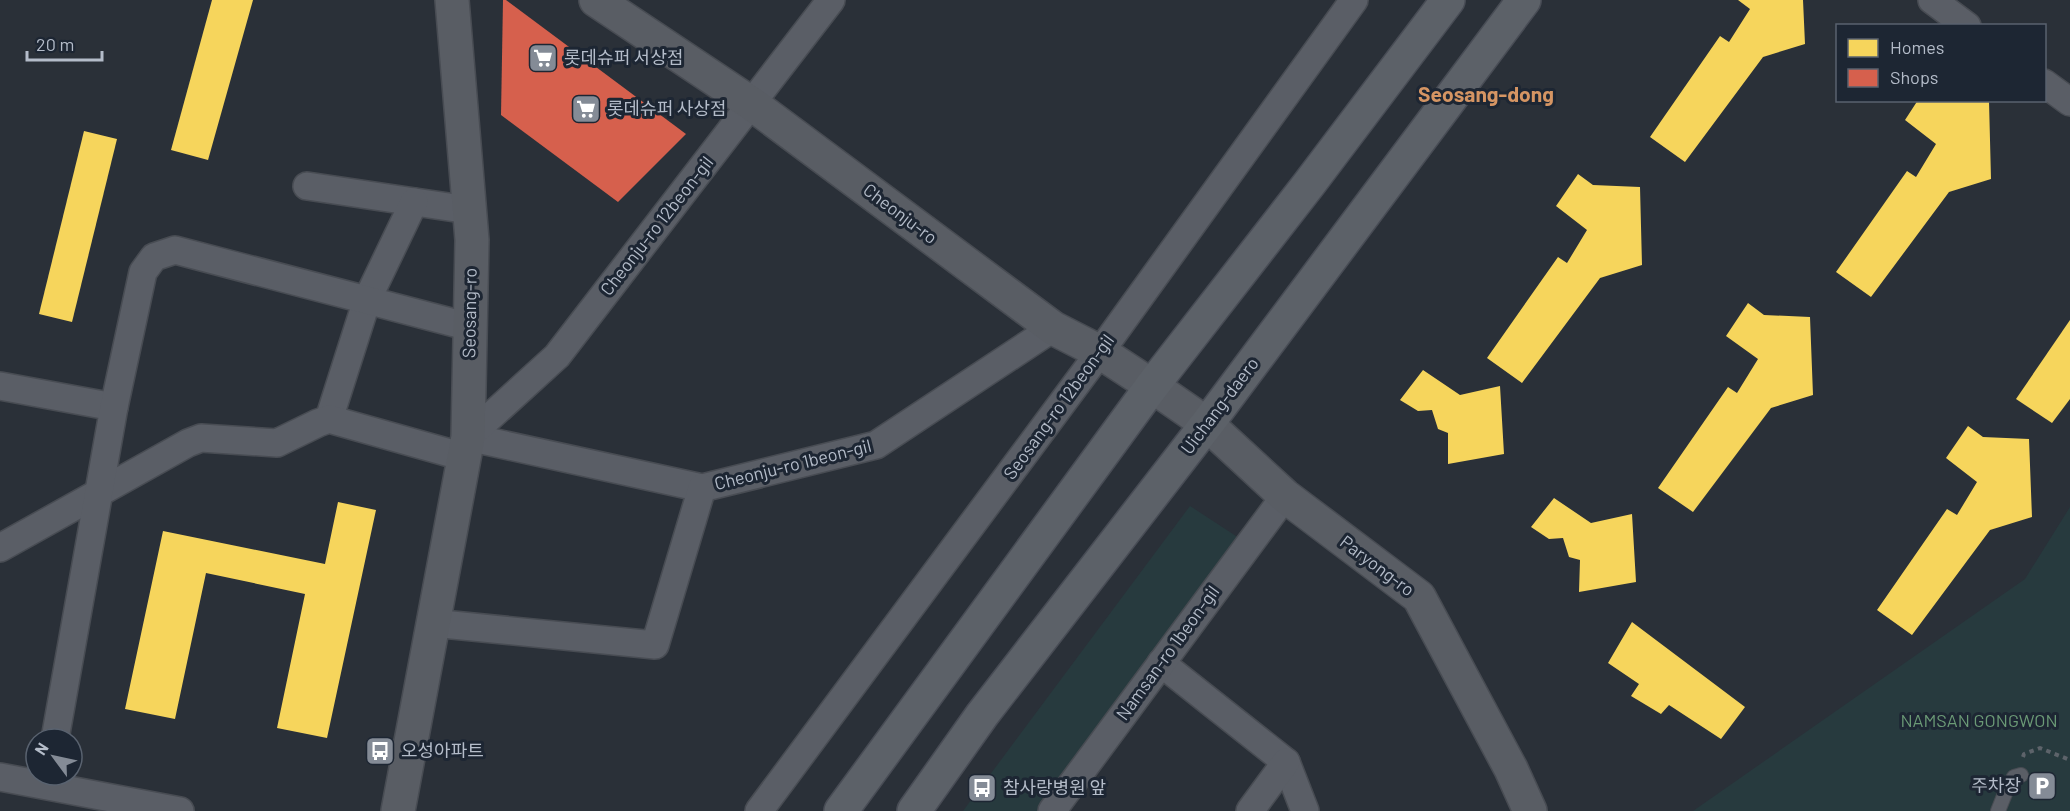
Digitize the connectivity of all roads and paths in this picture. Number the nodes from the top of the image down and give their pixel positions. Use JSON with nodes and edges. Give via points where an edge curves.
{"nodes":[{"id":1,"x":452,"y":0,"type":"edge"},
{"id":2,"x":596,"y":0,"type":"edge"},
{"id":3,"x":831,"y":0,"type":"edge"},
{"id":4,"x":1354,"y":0,"type":"edge"},
{"id":5,"x":1448,"y":0,"type":"edge"},
{"id":6,"x":1524,"y":0,"type":"edge"},
{"id":7,"x":1932,"y":0,"type":"edge"},
{"id":8,"x":1964,"y":24,"type":"edge"},
{"id":9,"x":2046,"y":84,"type":"edge"},
{"id":10,"x":2070,"y":102,"type":"edge"},
{"id":11,"x":752,"y":104,"type":"junction"},
{"id":12,"x":307,"y":186,"type":"dead end"},
{"id":13,"x":414,"y":202,"type":"junction"},
{"id":14,"x":470,"y":210,"type":"junction"},
{"id":15,"x":368,"y":300,"type":"junction"},
{"id":16,"x":470,"y":327,"type":"junction"},
{"id":17,"x":1053,"y":328,"type":"junction"},
{"id":18,"x":1100,"y":352,"type":"junction"},
{"id":19,"x":0,"y":386,"type":"edge"},
{"id":20,"x":1152,"y":386,"type":"junction"},
{"id":21,"x":114,"y":407,"type":"junction"},
{"id":22,"x":329,"y":419,"type":"junction"},
{"id":23,"x":1207,"y":424,"type":"junction"},
{"id":24,"x":466,"y":447,"type":"junction"},
{"id":25,"x":702,"y":488,"type":"junction"},
{"id":26,"x":99,"y":493,"type":"junction"},
{"id":27,"x":1285,"y":496,"type":"junction"},
{"id":28,"x":0,"y":548,"type":"edge"},
{"id":29,"x":432,"y":623,"type":"junction"},
{"id":30,"x":1161,"y":663,"type":"junction"},
{"id":31,"x":57,"y":727,"type":"edge"},
{"id":32,"x":2070,"y":760,"type":"edge"},
{"id":33,"x":1286,"y":762,"type":"junction"},
{"id":34,"x":2018,"y":776,"type":"joint"},
{"id":35,"x":0,"y":777,"type":"edge"},
{"id":36,"x":24,"y":779,"type":"edge"},
{"id":37,"x":74,"y":787,"type":"edge"},
{"id":38,"x":180,"y":811,"type":"edge"},
{"id":39,"x":398,"y":811,"type":"edge"},
{"id":40,"x":759,"y":811,"type":"edge"},
{"id":41,"x":841,"y":811,"type":"edge"},
{"id":42,"x":914,"y":811,"type":"edge"},
{"id":43,"x":1052,"y":811,"type":"edge"},
{"id":44,"x":1250,"y":811,"type":"edge"},
{"id":45,"x":1305,"y":811,"type":"edge"},
{"id":46,"x":1530,"y":811,"type":"edge"},
{"id":47,"x":1998,"y":811,"type":"edge"}],
"edges":[{"from":1,"to":14,"type":"main road","name":"Seosang-ro"},
{"from":2,"to":11,"type":"main road","name":"Cheonju-ro"},
{"from":3,"to":11,"type":"street","name":"Cheonju-ro 12beon-gil"},
{"from":4,"to":18,"type":"street","name":"Seosang-ro 12beon-gil"},
{"from":5,"to":20,"type":"main road"},
{"from":6,"to":23,"type":"main road","name":"Uichang-daero"},
{"from":7,"to":8,"type":"street"},
{"from":9,"to":10,"type":"street"},
{"from":11,"to":17,"type":"main road","name":"Cheonju-ro"},
{"from":11,"to":24,"type":"street","name":"Cheonju-ro 12beon-gil","via":[[557,356]]},
{"from":12,"to":13,"type":"street"},
{"from":13,"to":14,"type":"street"},
{"from":13,"to":15,"type":"street"},
{"from":14,"to":16,"type":"main road","name":"Seosang-ro"},
{"from":15,"to":16,"type":"street"},
{"from":15,"to":21,"type":"street","via":[[175,250],[154,257],[143,272]]},
{"from":15,"to":22,"type":"street"},
{"from":16,"to":24,"type":"main road","name":"Seosang-ro"},
{"from":17,"to":18,"type":"main road","name":"Cheonju-ro"},
{"from":17,"to":25,"type":"street","name":"Cheonju-ro 1beon-gil","via":[[876,445]]},
{"from":18,"to":20,"type":"main road","name":"Cheonju-ro"},
{"from":18,"to":40,"type":"street","name":"Seosang-ro 12beon-gil"},
{"from":19,"to":21,"type":"street"},
{"from":20,"to":23,"type":"main road","name":"Cheonju-ro"},
{"from":20,"to":41,"type":"main road"},
{"from":21,"to":26,"type":"street"},
{"from":22,"to":24,"type":"street","name":"Cheonju-ro 1beon-gil"},
{"from":22,"to":26,"type":"street","via":[[277,443],[201,438]]},
{"from":23,"to":27,"type":"main road","name":"Paryong-ro"},
{"from":23,"to":42,"type":"main road","name":"Uichang-daero","via":[[982,715]]},
{"from":24,"to":25,"type":"street","name":"Cheonju-ro 1beon-gil"},
{"from":24,"to":29,"type":"main road","name":"Seosang-ro"},
{"from":25,"to":29,"type":"street","via":[[655,645]]},
{"from":26,"to":28,"type":"street"},
{"from":26,"to":31,"type":"street"},
{"from":27,"to":30,"type":"street","name":"Namsan-ro 1beon-gil"},
{"from":27,"to":46,"type":"main road","name":"Paryong-ro","via":[[1419,597]]},
{"from":29,"to":39,"type":"main road","name":"Seosang-ro"},
{"from":30,"to":33,"type":"street"},
{"from":30,"to":43,"type":"street","name":"Namsan-ro 1beon-gil"},
{"from":32,"to":34,"type":"path","via":[[2040,748],[2024,754]]},
{"from":33,"to":44,"type":"street"},
{"from":33,"to":45,"type":"street"},
{"from":34,"to":47,"type":"lane"},
{"from":35,"to":36,"type":"street"},
{"from":37,"to":38,"type":"street"}]}
